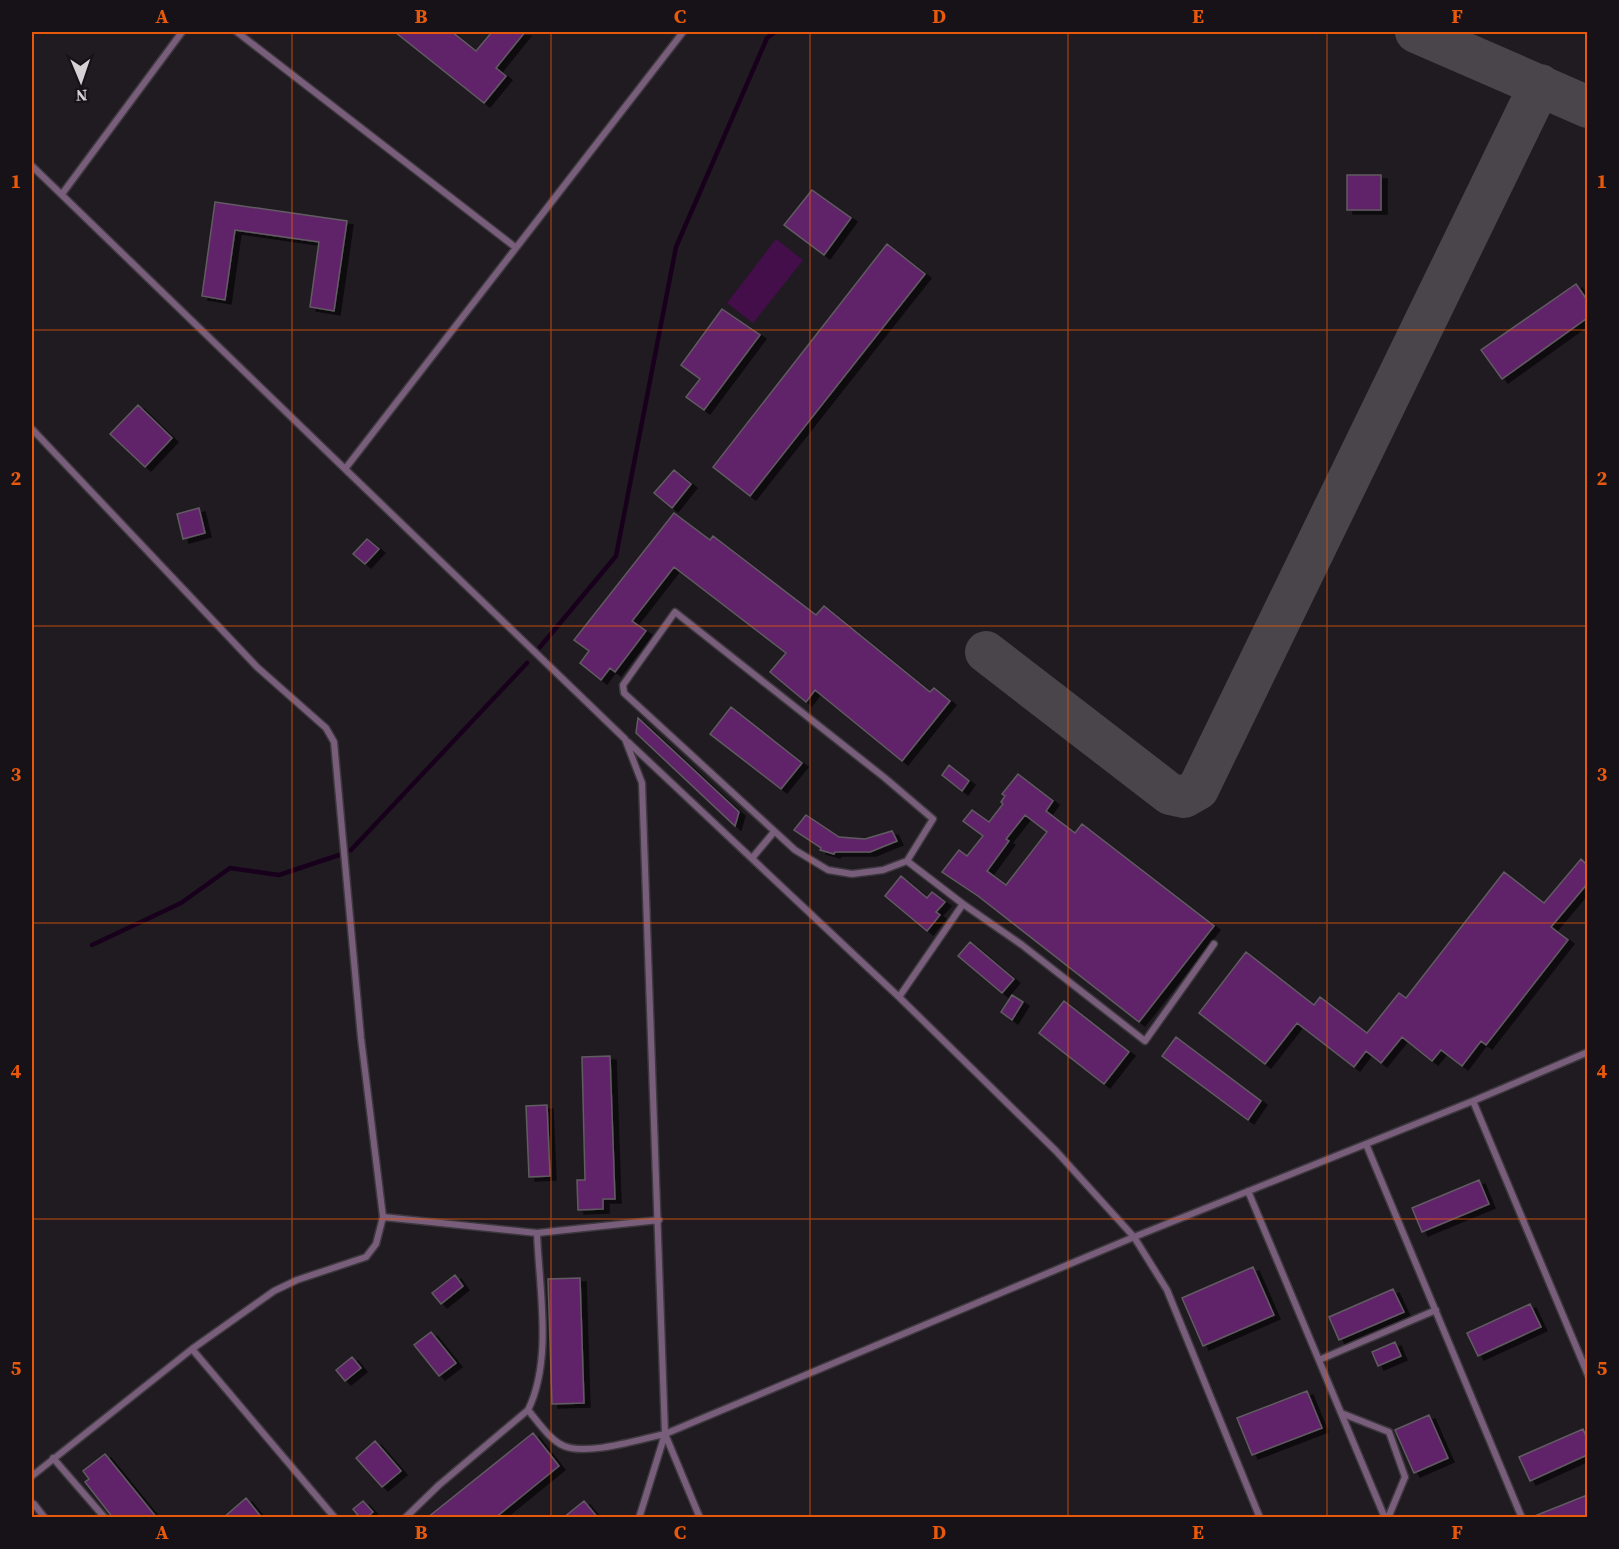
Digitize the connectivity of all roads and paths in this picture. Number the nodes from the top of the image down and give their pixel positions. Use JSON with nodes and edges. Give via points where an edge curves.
{"nodes":[{"id":1,"x":182,"y":32,"type":"edge"},
{"id":2,"x":237,"y":32,"type":"edge"},
{"id":3,"x":683,"y":32,"type":"edge"},
{"id":4,"x":32,"y":166,"type":"edge"},
{"id":5,"x":62,"y":194,"type":"junction"},
{"id":6,"x":515,"y":247,"type":"junction"},
{"id":7,"x":32,"y":429,"type":"edge"},
{"id":8,"x":345,"y":469,"type":"junction"},
{"id":9,"x":625,"y":739,"type":"junction"},
{"id":10,"x":773,"y":833,"type":"junction"},
{"id":11,"x":753,"y":857,"type":"junction"},
{"id":12,"x":907,"y":861,"type":"junction"},
{"id":13,"x":963,"y":904,"type":"junction"},
{"id":14,"x":1214,"y":944,"type":"dead end"},
{"id":15,"x":898,"y":997,"type":"junction"},
{"id":16,"x":1587,"y":1052,"type":"edge"},
{"id":17,"x":1473,"y":1101,"type":"junction"},
{"id":18,"x":1366,"y":1144,"type":"junction"},
{"id":19,"x":1248,"y":1191,"type":"junction"},
{"id":20,"x":383,"y":1217,"type":"junction"},
{"id":21,"x":659,"y":1220,"type":"junction"},
{"id":22,"x":537,"y":1233,"type":"junction"},
{"id":23,"x":1134,"y":1237,"type":"junction"},
{"id":24,"x":1436,"y":1310,"type":"junction"},
{"id":25,"x":192,"y":1349,"type":"junction"},
{"id":26,"x":1318,"y":1360,"type":"junction"},
{"id":27,"x":1587,"y":1375,"type":"edge"},
{"id":28,"x":528,"y":1410,"type":"junction"},
{"id":29,"x":1341,"y":1413,"type":"junction"},
{"id":30,"x":665,"y":1434,"type":"junction"},
{"id":31,"x":53,"y":1458,"type":"junction"},
{"id":32,"x":32,"y":1476,"type":"edge"},
{"id":33,"x":32,"y":1507,"type":"edge"},
{"id":34,"x":45,"y":1518,"type":"edge"},
{"id":35,"x":105,"y":1518,"type":"edge"},
{"id":36,"x":335,"y":1518,"type":"edge"},
{"id":37,"x":405,"y":1518,"type":"edge"},
{"id":38,"x":639,"y":1518,"type":"edge"},
{"id":39,"x":700,"y":1518,"type":"edge"},
{"id":40,"x":1260,"y":1518,"type":"edge"},
{"id":41,"x":1386,"y":1518,"type":"edge"},
{"id":42,"x":1522,"y":1518,"type":"edge"}],
"edges":[{"from":1,"to":5,"type":"lane"},
{"from":2,"to":6,"type":"lane"},
{"from":3,"to":6,"type":"lane"},
{"from":4,"to":5,"type":"lane"},
{"from":5,"to":8,"type":"lane"},
{"from":6,"to":8,"type":"lane"},
{"from":7,"to":20,"type":"lane","via":[[257,667],[326,728],[334,742]]},
{"from":8,"to":9,"type":"lane"},
{"from":9,"to":11,"type":"lane"},
{"from":9,"to":21,"type":"lane","via":[[642,783]]},
{"from":10,"to":11,"type":"lane"},
{"from":10,"to":12,"type":"lane","via":[[828,870],[863,873]]},
{"from":10,"to":12,"type":"lane","via":[[624,693],[623,685],[675,612],[933,819]]},
{"from":11,"to":15,"type":"lane"},
{"from":12,"to":13,"type":"lane"},
{"from":13,"to":14,"type":"lane","via":[[1144,1041]]},
{"from":13,"to":15,"type":"lane"},
{"from":15,"to":23,"type":"lane","via":[[1056,1151]]},
{"from":16,"to":17,"type":"lane"},
{"from":17,"to":18,"type":"lane"},
{"from":17,"to":27,"type":"lane"},
{"from":18,"to":19,"type":"lane"},
{"from":18,"to":24,"type":"lane"},
{"from":19,"to":23,"type":"lane"},
{"from":19,"to":26,"type":"lane"},
{"from":20,"to":22,"type":"lane"},
{"from":20,"to":25,"type":"lane","via":[[376,1244],[366,1257],[274,1291]]},
{"from":21,"to":22,"type":"lane"},
{"from":21,"to":30,"type":"lane"},
{"from":22,"to":28,"type":"lane","via":[[542,1359],[539,1385]]},
{"from":23,"to":30,"type":"lane"},
{"from":23,"to":40,"type":"lane","via":[[1167,1290]]},
{"from":24,"to":26,"type":"lane"},
{"from":24,"to":42,"type":"lane"},
{"from":25,"to":31,"type":"lane"},
{"from":25,"to":36,"type":"lane"},
{"from":26,"to":29,"type":"lane"},
{"from":28,"to":30,"type":"lane","via":[[553,1439],[570,1448],[592,1449]]},
{"from":28,"to":37,"type":"lane"},
{"from":29,"to":41,"type":"lane"},
{"from":29,"to":41,"type":"lane","via":[[1389,1432],[1405,1477]]},
{"from":30,"to":38,"type":"lane"},
{"from":30,"to":39,"type":"lane"},
{"from":31,"to":32,"type":"lane"},
{"from":31,"to":35,"type":"lane"},
{"from":33,"to":34,"type":"lane","via":[[34,1504]]}]}
